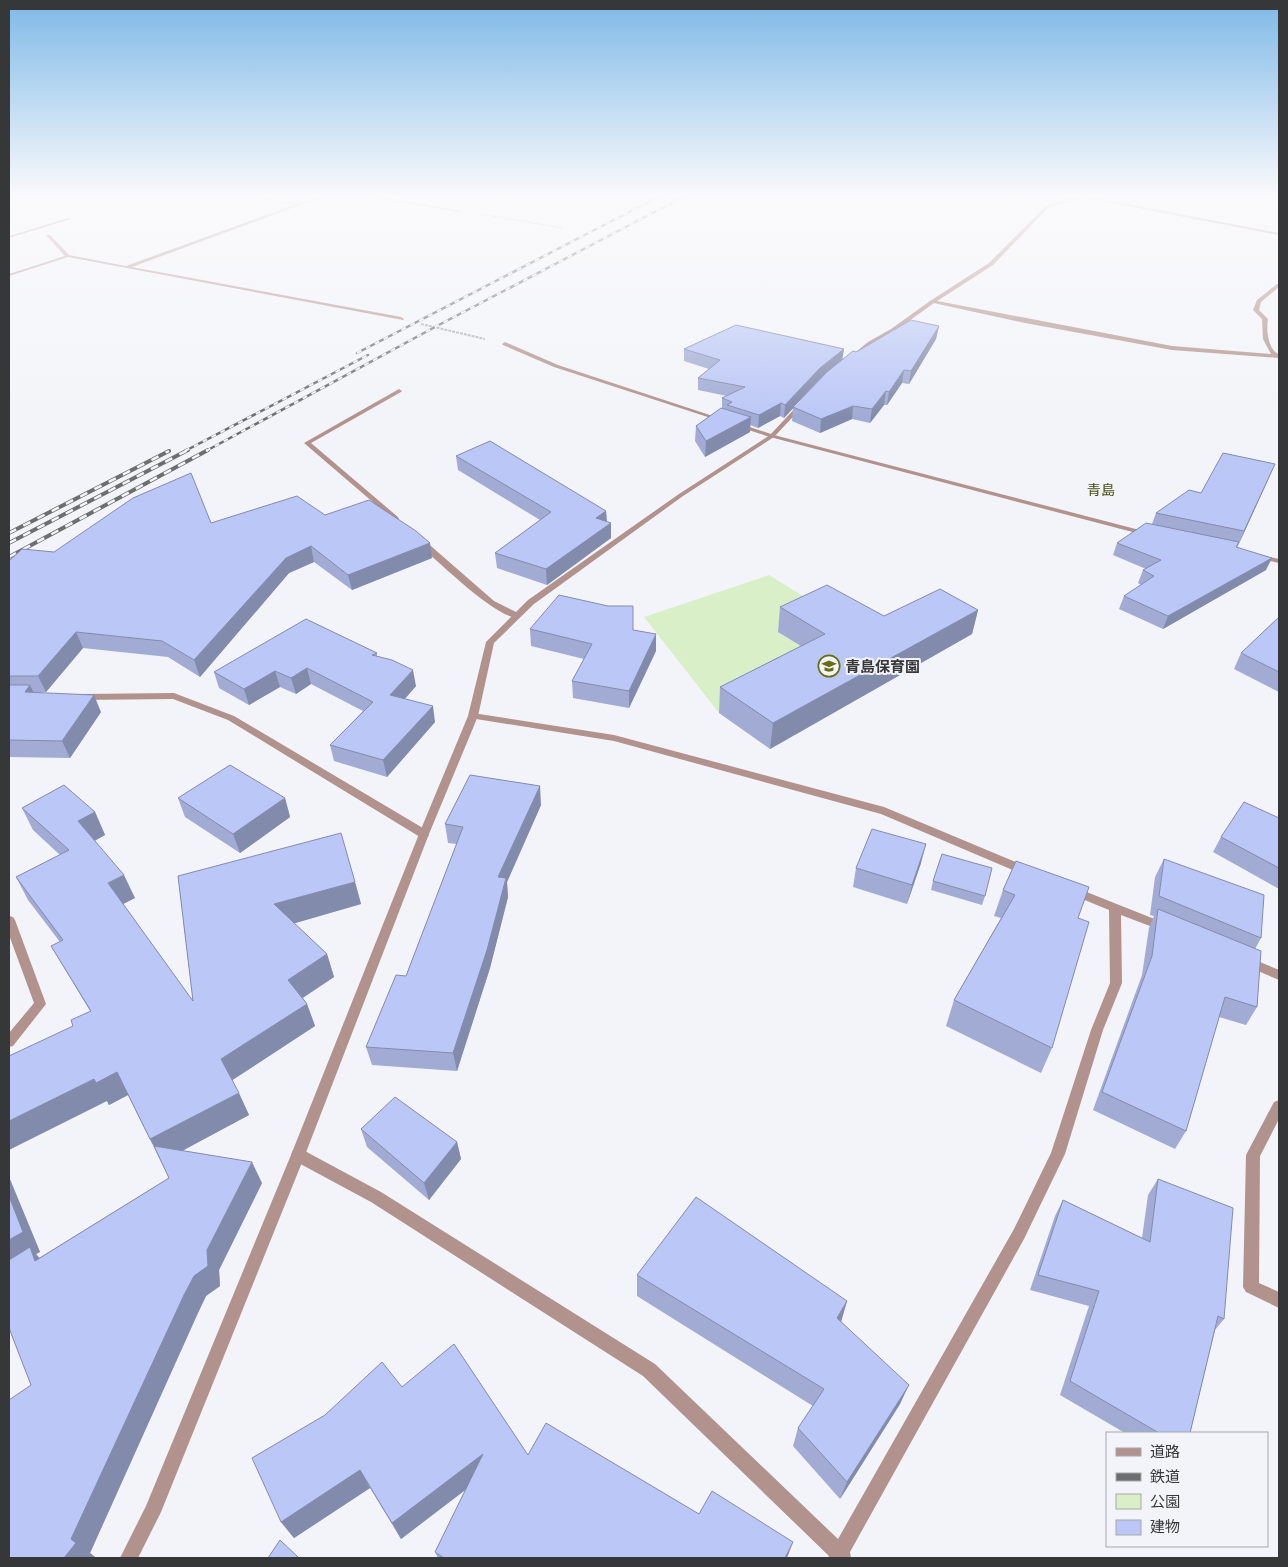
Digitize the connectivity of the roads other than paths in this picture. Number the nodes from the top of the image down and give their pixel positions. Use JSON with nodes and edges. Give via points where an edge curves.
{"nodes":[{"id":1,"x":24,"y":270,"type":"edge"},
{"id":2,"x":143,"y":270,"type":"edge"},
{"id":3,"x":981,"y":270,"type":"edge"},
{"id":4,"x":9,"y":275,"type":"edge"},
{"id":5,"x":1279,"y":285,"type":"edge"},
{"id":6,"x":932,"y":302,"type":"junction"},
{"id":7,"x":401,"y":318,"type":"road end"},
{"id":8,"x":506,"y":344,"type":"road end"},
{"id":9,"x":1277,"y":356,"type":"edge"},
{"id":10,"x":848,"y":362,"type":"edge"},
{"id":11,"x":399,"y":391,"type":"dead end"},
{"id":12,"x":810,"y":396,"type":"edge"},
{"id":13,"x":725,"y":421,"type":"edge"},
{"id":14,"x":735,"y":424,"type":"edge"},
{"id":15,"x":772,"y":436,"type":"junction"},
{"id":16,"x":403,"y":526,"type":"edge"},
{"id":17,"x":1158,"y":535,"type":"edge"},
{"id":18,"x":418,"y":539,"type":"edge"},
{"id":19,"x":1246,"y":554,"type":"edge"},
{"id":20,"x":1279,"y":561,"type":"edge"},
{"id":21,"x":517,"y":616,"type":"junction"},
{"id":22,"x":67,"y":697,"type":"edge"},
{"id":23,"x":473,"y":716,"type":"junction"},
{"id":24,"x":424,"y":834,"type":"junction"},
{"id":25,"x":1041,"y":877,"type":"edge"},
{"id":26,"x":1068,"y":888,"type":"edge"},
{"id":27,"x":1114,"y":908,"type":"junction"},
{"id":28,"x":9,"y":920,"type":"edge"},
{"id":29,"x":1169,"y":930,"type":"edge"},
{"id":30,"x":1234,"y":956,"type":"edge"},
{"id":31,"x":1279,"y":975,"type":"edge"},
{"id":32,"x":9,"y":1042,"type":"edge"},
{"id":33,"x":1279,"y":1106,"type":"edge"},
{"id":34,"x":298,"y":1155,"type":"junction"},
{"id":35,"x":1279,"y":1300,"type":"edge"},
{"id":36,"x":840,"y":1556,"type":"edge"},
{"id":37,"x":129,"y":1558,"type":"edge"}],
"edges":[{"from":1,"to":4,"type":"street"},
{"from":2,"to":7,"type":"street"},
{"from":3,"to":6,"type":"street"},
{"from":5,"to":9,"type":"street","via":[[1259,301],[1256,310],[1265,319],[1262,328],[1271,351]]},
{"from":6,"to":9,"type":"street","via":[[1172,348]]},
{"from":6,"to":10,"type":"street","via":[[870,342]]},
{"from":8,"to":13,"type":"street","via":[[556,366]]},
{"from":11,"to":16,"type":"street","via":[[308,443]]},
{"from":12,"to":15,"type":"street"},
{"from":14,"to":15,"type":"street"},
{"from":15,"to":17,"type":"street"},
{"from":15,"to":21,"type":"street","via":[[681,495],[531,602]]},
{"from":18,"to":21,"type":"street","via":[[491,603]]},
{"from":19,"to":20,"type":"street"},
{"from":21,"to":23,"type":"street","via":[[490,642]]},
{"from":22,"to":24,"type":"street","via":[[174,696],[231,718]]},
{"from":23,"to":24,"type":"street"},
{"from":23,"to":25,"type":"street","via":[[614,738],[884,812]]},
{"from":24,"to":34,"type":"street"},
{"from":26,"to":27,"type":"street"},
{"from":27,"to":29,"type":"street"},
{"from":27,"to":36,"type":"street","via":[[1116,983],[1097,1030],[1058,1154],[1019,1234]]},
{"from":28,"to":32,"type":"street","via":[[40,1004]]},
{"from":30,"to":31,"type":"street"},
{"from":33,"to":35,"type":"street","via":[[1253,1155],[1251,1287]]},
{"from":34,"to":36,"type":"street","via":[[376,1197],[649,1370]]},
{"from":34,"to":37,"type":"street","via":[[152,1512]]}]}
